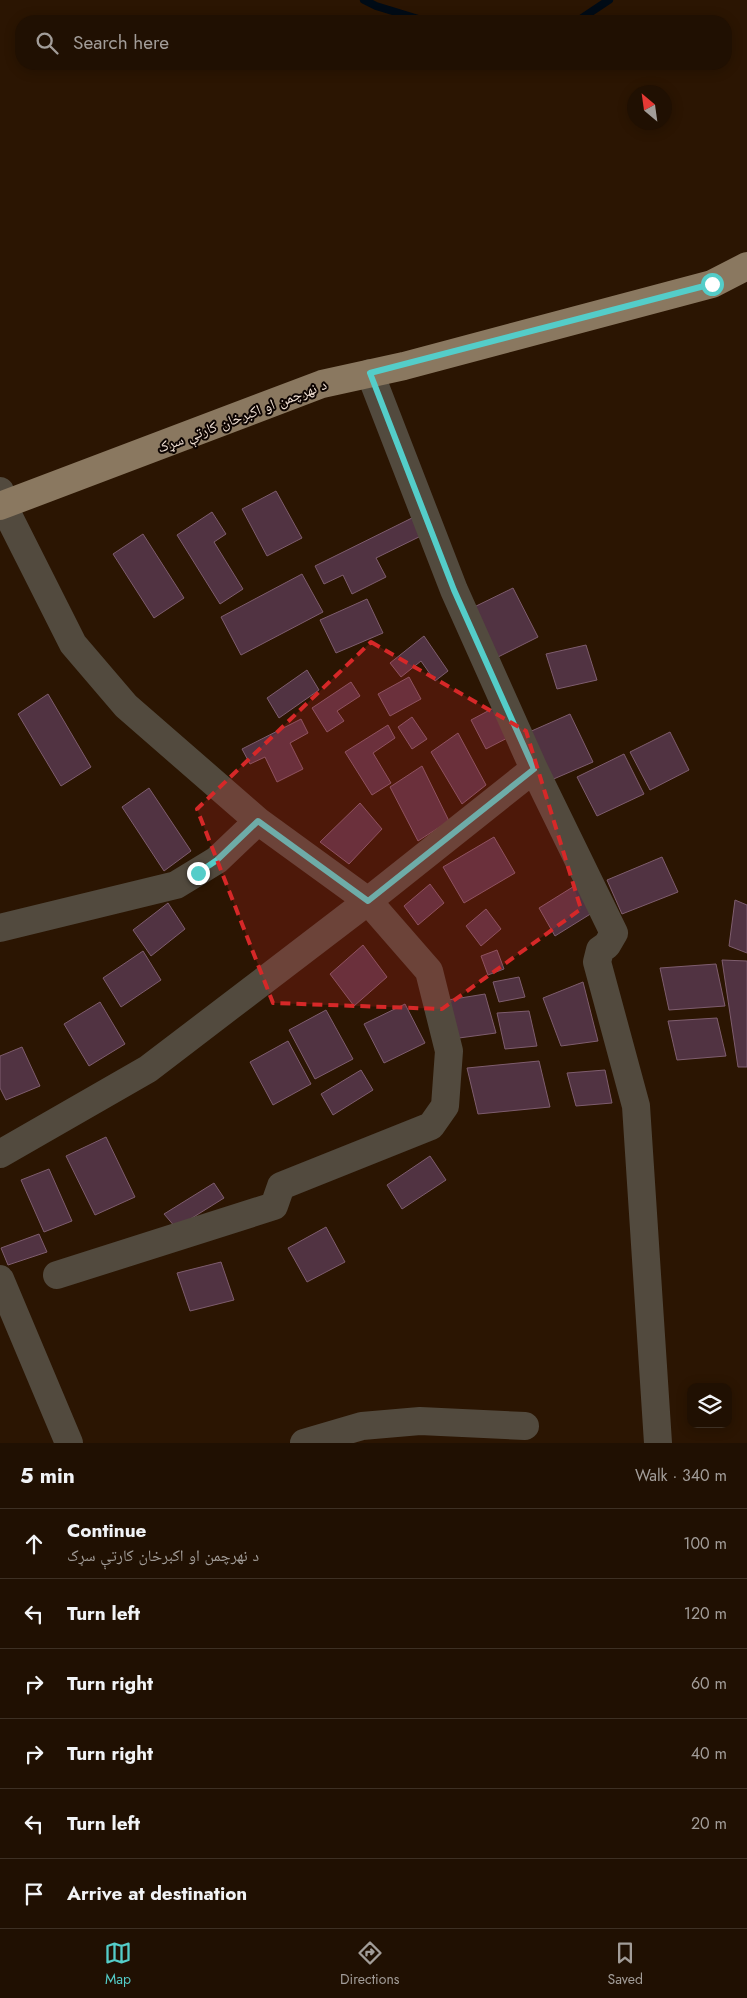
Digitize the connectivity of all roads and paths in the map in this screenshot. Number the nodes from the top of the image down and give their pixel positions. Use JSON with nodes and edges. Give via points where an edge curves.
{"nodes":[{"id":1,"x":747,"y":266,"type":"edge"},
{"id":2,"x":370,"y":373,"type":"junction"},
{"id":3,"x":1,"y":501,"type":"edge"},
{"id":4,"x":534,"y":769,"type":"junction"},
{"id":5,"x":258,"y":821,"type":"junction"},
{"id":6,"x":368,"y":901,"type":"junction"},
{"id":7,"x":0,"y":928,"type":"edge"},
{"id":8,"x":0,"y":1154,"type":"edge"},
{"id":9,"x":57,"y":1275,"type":"dead end"},
{"id":10,"x":0,"y":1281,"type":"edge"},
{"id":11,"x":525,"y":1426,"type":"dead end"},
{"id":12,"x":69,"y":1443,"type":"edge"},
{"id":13,"x":304,"y":1443,"type":"edge"},
{"id":14,"x":658,"y":1443,"type":"edge"}],
"edges":[{"from":1,"to":2,"type":"main road","name":"د نهرچمن او اکبرخان کارتې سړک","via":[[712,284]]},
{"from":2,"to":3,"type":"main road","name":"د نهرچمن او اکبرخان کارتې سړک","via":[[322,384]]},
{"from":2,"to":4,"type":"street","via":[[454,590]]},
{"from":3,"to":5,"type":"street","via":[[73,644],[126,706]]},
{"from":4,"to":6,"type":"street"},
{"from":4,"to":14,"type":"street","via":[[614,933],[608,945],[600,950],[597,962],[636,1106]]},
{"from":5,"to":6,"type":"street"},
{"from":5,"to":7,"type":"street","via":[[217,860],[176,885]]},
{"from":6,"to":8,"type":"street","via":[[148,1069]]},
{"from":6,"to":9,"type":"street","via":[[429,971],[449,1051],[445,1106],[431,1126],[281,1186],[274,1206]]},
{"from":10,"to":12,"type":"street"},
{"from":11,"to":13,"type":"street","via":[[420,1421],[362,1426]]}]}
